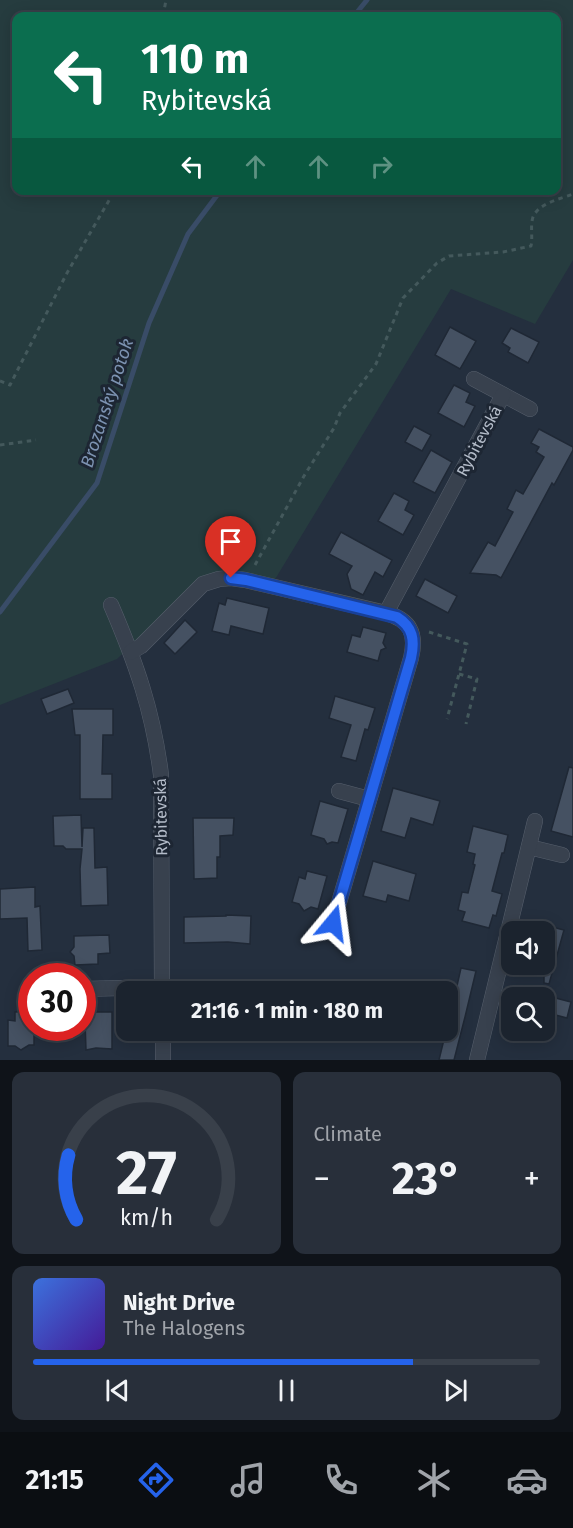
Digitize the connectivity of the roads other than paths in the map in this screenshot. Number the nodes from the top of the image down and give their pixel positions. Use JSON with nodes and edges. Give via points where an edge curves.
{"nodes":[{"id":1,"x":474,"y":379,"type":"dead end"},
{"id":2,"x":503,"y":395,"type":"junction"},
{"id":3,"x":530,"y":409,"type":"dead end"},
{"id":4,"x":111,"y":605,"type":"dead end"},
{"id":5,"x":386,"y":613,"type":"junction"},
{"id":6,"x":131,"y":652,"type":"junction"},
{"id":7,"x":339,"y":790,"type":"dead end"},
{"id":8,"x":369,"y":799,"type":"junction"},
{"id":9,"x":535,"y":821,"type":"dead end"},
{"id":10,"x":529,"y":847,"type":"junction"},
{"id":11,"x":562,"y":855,"type":"dead end"},
{"id":12,"x":333,"y":923,"type":"dead end"},
{"id":13,"x":162,"y":981,"type":"edge"},
{"id":14,"x":96,"y":989,"type":"edge"},
{"id":15,"x":116,"y":989,"type":"edge"},
{"id":16,"x":163,"y":1041,"type":"edge"},
{"id":17,"x":163,"y":1060,"type":"edge"},
{"id":18,"x":477,"y":1060,"type":"edge"}],
"edges":[{"from":1,"to":2,"type":"street"},
{"from":2,"to":3,"type":"street"},
{"from":2,"to":5,"type":"street","name":"Rybitevská"},
{"from":4,"to":6,"type":"street","name":"Rybitevská"},
{"from":5,"to":6,"type":"street","via":[[246,580],[219,579],[204,584]]},
{"from":5,"to":8,"type":"street","via":[[410,628],[413,648]]},
{"from":6,"to":13,"type":"street","name":"Rybitevská","via":[[154,728],[161,775]]},
{"from":7,"to":8,"type":"street"},
{"from":8,"to":12,"type":"street"},
{"from":9,"to":10,"type":"street"},
{"from":10,"to":11,"type":"street"},
{"from":10,"to":18,"type":"street"},
{"from":14,"to":15,"type":"street","name":"Rybitevská"},
{"from":16,"to":17,"type":"street"}]}
